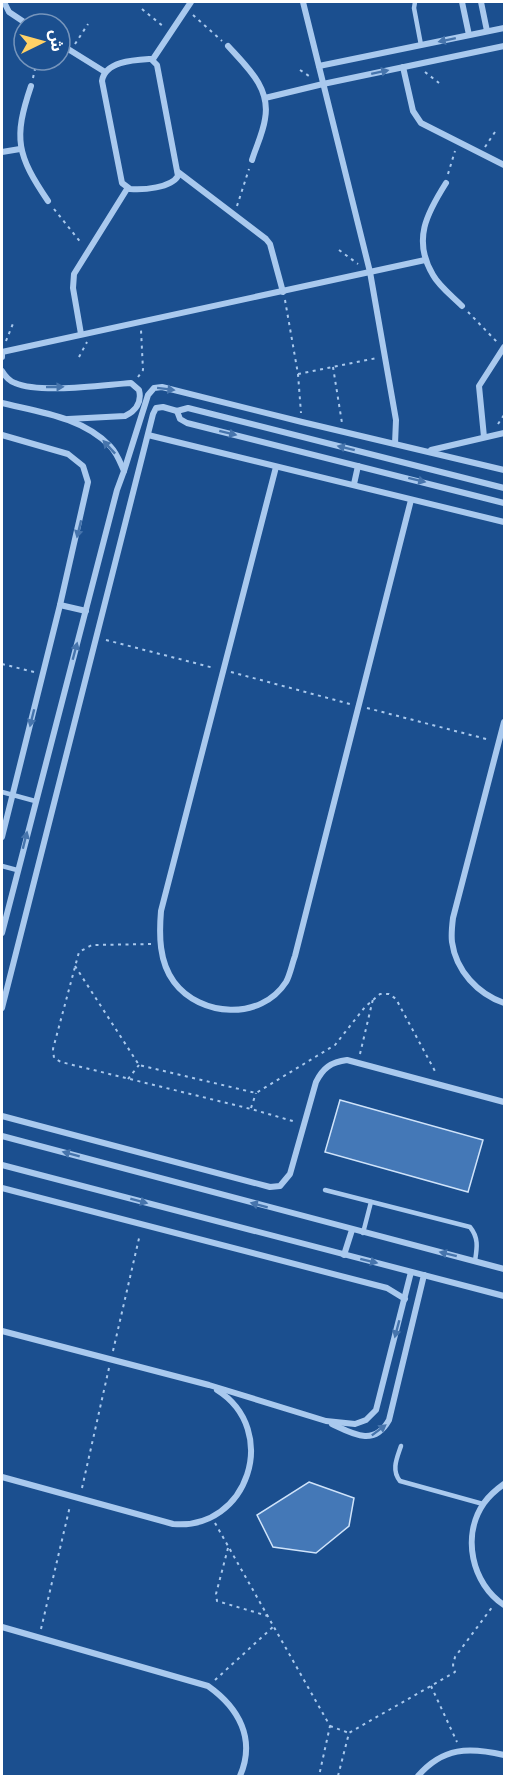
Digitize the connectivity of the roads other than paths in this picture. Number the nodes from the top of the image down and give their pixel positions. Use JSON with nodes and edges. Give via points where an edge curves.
{"nodes":[{"id":1,"x":191,"y":2,"type":"edge"},
{"id":2,"x":303,"y":2,"type":"edge"},
{"id":3,"x":415,"y":2,"type":"edge"},
{"id":4,"x":462,"y":2,"type":"edge"},
{"id":5,"x":481,"y":2,"type":"edge"},
{"id":6,"x":504,"y":28,"type":"edge"},
{"id":7,"x":487,"y":32,"type":"junction"},
{"id":8,"x":469,"y":35,"type":"junction"},
{"id":9,"x":421,"y":45,"type":"junction"},
{"id":10,"x":228,"y":46,"type":"road end"},
{"id":11,"x":504,"y":46,"type":"edge"},
{"id":12,"x":72,"y":51,"type":"edge"},
{"id":13,"x":153,"y":59,"type":"junction"},
{"id":14,"x":319,"y":66,"type":"junction"},
{"id":15,"x":403,"y":67,"type":"junction"},
{"id":16,"x":105,"y":72,"type":"junction"},
{"id":17,"x":322,"y":84,"type":"junction"},
{"id":18,"x":31,"y":86,"type":"road end"},
{"id":19,"x":265,"y":98,"type":"junction"},
{"id":20,"x":20,"y":149,"type":"junction"},
{"id":21,"x":2,"y":152,"type":"edge"},
{"id":22,"x":252,"y":160,"type":"road end"},
{"id":23,"x":504,"y":165,"type":"edge"},
{"id":24,"x":178,"y":172,"type":"junction"},
{"id":25,"x":446,"y":183,"type":"road end"},
{"id":26,"x":128,"y":189,"type":"junction"},
{"id":27,"x":48,"y":201,"type":"road end"},
{"id":28,"x":425,"y":260,"type":"junction"},
{"id":29,"x":370,"y":272,"type":"junction"},
{"id":30,"x":283,"y":292,"type":"junction"},
{"id":31,"x":462,"y":306,"type":"road end"},
{"id":32,"x":81,"y":334,"type":"junction"},
{"id":33,"x":504,"y":347,"type":"edge"},
{"id":34,"x":2,"y":352,"type":"edge"},
{"id":35,"x":2,"y":357,"type":"edge"},
{"id":36,"x":2,"y":371,"type":"edge"},
{"id":37,"x":2,"y":403,"type":"edge"},
{"id":38,"x":177,"y":411,"type":"junction"},
{"id":39,"x":67,"y":419,"type":"junction"},
{"id":40,"x":504,"y":433,"type":"edge"},
{"id":41,"x":2,"y":435,"type":"edge"},
{"id":42,"x":148,"y":435,"type":"junction"},
{"id":43,"x":484,"y":437,"type":"junction"},
{"id":44,"x":395,"y":444,"type":"junction"},
{"id":45,"x":427,"y":451,"type":"junction"},
{"id":46,"x":358,"y":466,"type":"junction"},
{"id":47,"x":276,"y":467,"type":"junction"},
{"id":48,"x":504,"y":470,"type":"edge"},
{"id":49,"x":124,"y":471,"type":"junction"},
{"id":50,"x":354,"y":484,"type":"junction"},
{"id":51,"x":504,"y":488,"type":"edge"},
{"id":52,"x":411,"y":500,"type":"junction"},
{"id":53,"x":504,"y":503,"type":"edge"},
{"id":54,"x":504,"y":522,"type":"edge"},
{"id":55,"x":60,"y":605,"type":"junction"},
{"id":56,"x":86,"y":611,"type":"junction"},
{"id":57,"x":504,"y":722,"type":"edge"},
{"id":58,"x":2,"y":792,"type":"edge"},
{"id":59,"x":12,"y":795,"type":"junction"},
{"id":60,"x":35,"y":801,"type":"junction"},
{"id":61,"x":2,"y":832,"type":"edge"},
{"id":62,"x":2,"y":866,"type":"edge"},
{"id":63,"x":17,"y":870,"type":"junction"},
{"id":64,"x":2,"y":894,"type":"edge"},
{"id":65,"x":10,"y":896,"type":"junction"},
{"id":66,"x":2,"y":933,"type":"edge"},
{"id":67,"x":504,"y":1003,"type":"edge"},
{"id":68,"x":2,"y":1008,"type":"edge"},
{"id":69,"x":504,"y":1102,"type":"edge"},
{"id":70,"x":2,"y":1116,"type":"edge"},
{"id":71,"x":2,"y":1136,"type":"edge"},
{"id":72,"x":2,"y":1165,"type":"edge"},
{"id":73,"x":2,"y":1188,"type":"edge"},
{"id":74,"x":325,"y":1191,"type":"dead end"},
{"id":75,"x":372,"y":1202,"type":"junction"},
{"id":76,"x":352,"y":1230,"type":"junction"},
{"id":77,"x":363,"y":1233,"type":"junction"},
{"id":78,"x":344,"y":1255,"type":"junction"},
{"id":79,"x":475,"y":1262,"type":"junction"},
{"id":80,"x":504,"y":1266,"type":"edge"},
{"id":81,"x":411,"y":1272,"type":"junction"},
{"id":82,"x":424,"y":1275,"type":"junction"},
{"id":83,"x":504,"y":1296,"type":"edge"},
{"id":84,"x":405,"y":1299,"type":"junction"},
{"id":85,"x":2,"y":1331,"type":"edge"},
{"id":86,"x":209,"y":1385,"type":"junction"},
{"id":87,"x":326,"y":1421,"type":"junction"},
{"id":88,"x":400,"y":1446,"type":"dead end"},
{"id":89,"x":2,"y":1477,"type":"edge"},
{"id":90,"x":504,"y":1484,"type":"edge"},
{"id":91,"x":483,"y":1504,"type":"junction"},
{"id":92,"x":504,"y":1605,"type":"edge"},
{"id":93,"x":2,"y":1628,"type":"edge"},
{"id":94,"x":504,"y":1755,"type":"edge"},
{"id":95,"x":240,"y":1776,"type":"edge"},
{"id":96,"x":418,"y":1776,"type":"edge"}],
"edges":[{"from":1,"to":13,"type":"street"},
{"from":2,"to":14,"type":"street"},
{"from":3,"to":9,"type":"lane"},
{"from":4,"to":8,"type":"street"},
{"from":5,"to":7,"type":"street"},
{"from":6,"to":7,"type":"street"},
{"from":7,"to":8,"type":"street"},
{"from":8,"to":9,"type":"street","one_way":true},
{"from":9,"to":14,"type":"street"},
{"from":10,"to":19,"type":"street","via":[[257,79]]},
{"from":11,"to":15,"type":"street"},
{"from":12,"to":16,"type":"street"},
{"from":13,"to":16,"type":"street","via":[[112,66]]},
{"from":13,"to":24,"type":"street"},
{"from":14,"to":17,"type":"street"},
{"from":17,"to":15,"type":"street","one_way":true},
{"from":15,"to":23,"type":"street","via":[[416,118],[426,127]]},
{"from":16,"to":26,"type":"street","via":[[102,81],[122,183]]},
{"from":17,"to":19,"type":"street"},
{"from":17,"to":29,"type":"street"},
{"from":18,"to":20,"type":"street","via":[[19,128]]},
{"from":19,"to":22,"type":"street","via":[[266,118]]},
{"from":20,"to":21,"type":"street"},
{"from":20,"to":27,"type":"street","via":[[26,167]]},
{"from":24,"to":26,"type":"street","via":[[169,183]]},
{"from":24,"to":30,"type":"street","via":[[266,239]]},
{"from":25,"to":28,"type":"street","via":[[426,218],[422,238]]},
{"from":26,"to":32,"type":"street","via":[[73,280]]},
{"from":28,"to":29,"type":"street"},
{"from":28,"to":31,"type":"street","via":[[433,276]]},
{"from":29,"to":30,"type":"street"},
{"from":29,"to":44,"type":"street","via":[[396,420]]},
{"from":30,"to":32,"type":"street"},
{"from":32,"to":34,"type":"street"},
{"from":33,"to":43,"type":"street","via":[[479,386]]},
{"from":34,"to":35,"type":"street"},
{"from":36,"to":39,"type":"street","one_way":true,"via":[[17,384],[40,388],[131,383],[138,387],[138,406],[131,413],[115,418]]},
{"from":37,"to":39,"type":"street"},
{"from":38,"to":42,"type":"street","via":[[156,408]]},
{"from":38,"to":46,"type":"street","one_way":true,"via":[[187,423]]},
{"from":51,"to":38,"type":"street","one_way":true,"via":[[188,408]]},
{"from":49,"to":39,"type":"street","one_way":true,"via":[[110,446]]},
{"from":40,"to":43,"type":"street"},
{"from":41,"to":55,"type":"street","one_way":true,"via":[[68,454],[86,471],[88,493]]},
{"from":42,"to":47,"type":"street"},
{"from":42,"to":68,"type":"street"},
{"from":43,"to":45,"type":"street"},
{"from":44,"to":45,"type":"street"},
{"from":49,"to":44,"type":"street","one_way":true,"via":[[148,394],[158,387]]},
{"from":45,"to":48,"type":"street"},
{"from":46,"to":50,"type":"street"},
{"from":46,"to":53,"type":"street","one_way":true},
{"from":47,"to":50,"type":"street"},
{"from":47,"to":52,"type":"street","via":[[161,911],[160,944],[174,982],[203,1005],[221,1010],[257,1005],[286,981]]},
{"from":49,"to":56,"type":"street"},
{"from":50,"to":52,"type":"street"},
{"from":52,"to":54,"type":"street"},
{"from":55,"to":56,"type":"street"},
{"from":55,"to":59,"type":"street","one_way":true},
{"from":60,"to":56,"type":"street","one_way":true},
{"from":57,"to":67,"type":"street","via":[[453,918],[452,942],[459,965],[473,984]]},
{"from":58,"to":59,"type":"lane"},
{"from":59,"to":60,"type":"lane"},
{"from":59,"to":61,"type":"street"},
{"from":63,"to":60,"type":"street","one_way":true},
{"from":62,"to":63,"type":"lane"},
{"from":63,"to":65,"type":"street"},
{"from":64,"to":65,"type":"street"},
{"from":65,"to":66,"type":"street"},
{"from":69,"to":70,"type":"street","via":[[347,1060],[337,1062],[320,1073],[316,1082],[290,1174],[280,1186],[270,1187]]},
{"from":76,"to":71,"type":"street","one_way":true},
{"from":72,"to":78,"type":"street","one_way":true},
{"from":73,"to":84,"type":"street","via":[[387,1288]]},
{"from":74,"to":75,"type":"lane"},
{"from":75,"to":77,"type":"lane"},
{"from":75,"to":79,"type":"lane","via":[[470,1227],[478,1241]]},
{"from":76,"to":77,"type":"street"},
{"from":76,"to":78,"type":"street"},
{"from":79,"to":77,"type":"street","one_way":true},
{"from":78,"to":81,"type":"street","one_way":true},
{"from":79,"to":80,"type":"street"},
{"from":81,"to":82,"type":"street"},
{"from":81,"to":84,"type":"street"},
{"from":82,"to":83,"type":"street"},
{"from":87,"to":82,"type":"street","one_way":true,"via":[[364,1437],[377,1434],[386,1425]]},
{"from":84,"to":87,"type":"street","one_way":true,"via":[[376,1410],[361,1422]]},
{"from":85,"to":86,"type":"street"},
{"from":86,"to":87,"type":"street"},
{"from":86,"to":89,"type":"street","via":[[239,1412],[249,1434],[250,1466],[237,1496],[200,1523],[173,1524]]},
{"from":88,"to":91,"type":"lane","via":[[397,1478]]},
{"from":90,"to":91,"type":"street"},
{"from":91,"to":92,"type":"street","via":[[473,1532],[474,1562],[487,1590]]},
{"from":93,"to":95,"type":"street","via":[[208,1686],[236,1712],[243,1730],[246,1749]]},
{"from":94,"to":96,"type":"street","via":[[481,1749],[461,1750],[442,1756]]}]}
